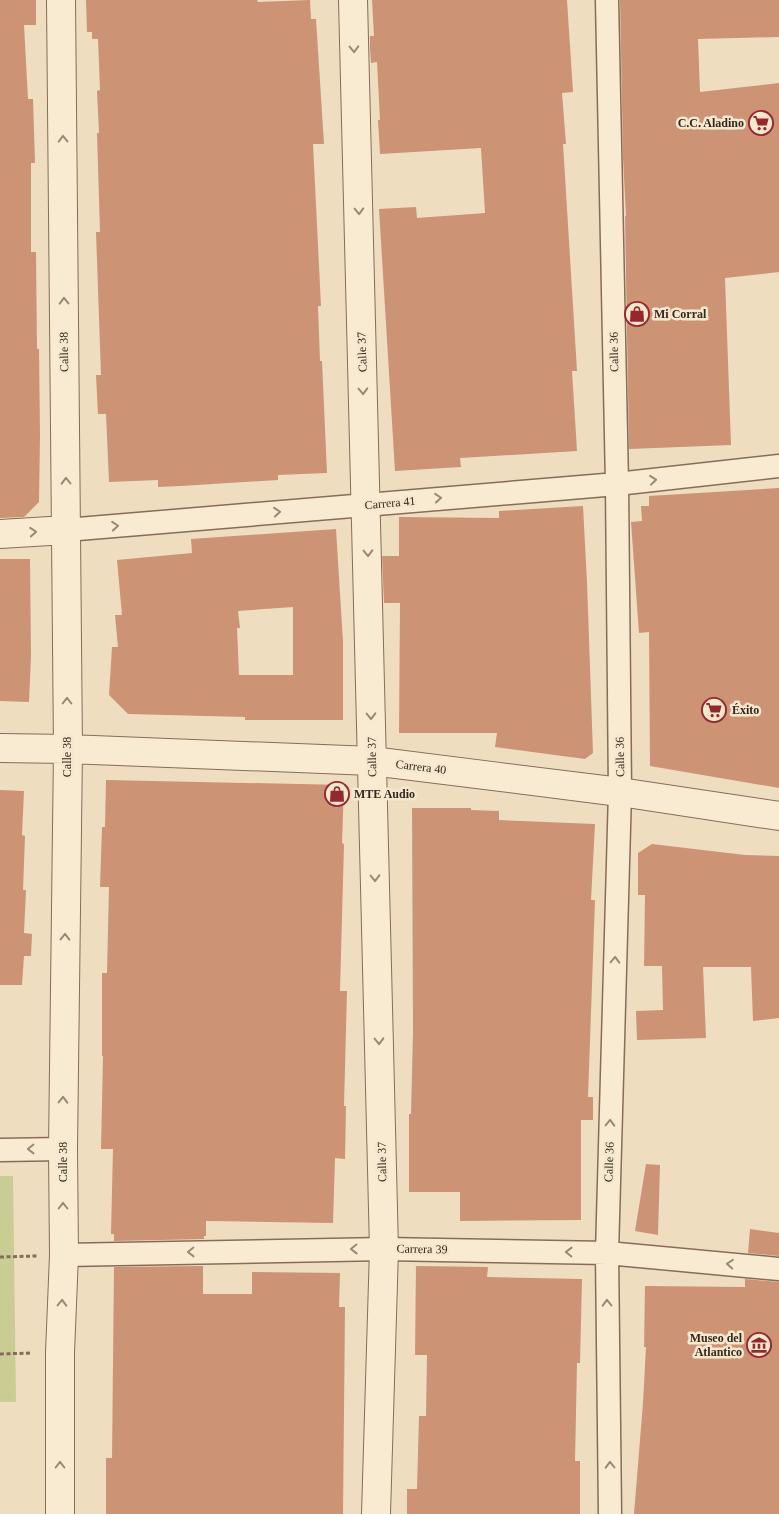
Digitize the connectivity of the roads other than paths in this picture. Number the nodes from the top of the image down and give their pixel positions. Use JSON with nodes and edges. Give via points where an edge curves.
{"nodes":[{"id":1,"x":61,"y":0,"type":"edge"},
{"id":2,"x":353,"y":0,"type":"edge"},
{"id":3,"x":607,"y":0,"type":"edge"},
{"id":4,"x":779,"y":466,"type":"edge"},
{"id":5,"x":616,"y":484,"type":"junction"},
{"id":6,"x":366,"y":504,"type":"junction"},
{"id":7,"x":66,"y":530,"type":"junction"},
{"id":8,"x":0,"y":534,"type":"edge"},
{"id":9,"x":0,"y":748,"type":"edge"},
{"id":10,"x":68,"y":749,"type":"junction"},
{"id":11,"x":372,"y":761,"type":"junction"},
{"id":12,"x":620,"y":792,"type":"junction"},
{"id":13,"x":779,"y":816,"type":"edge"},
{"id":14,"x":63,"y":1148,"type":"junction"},
{"id":15,"x":0,"y":1150,"type":"edge"},
{"id":16,"x":384,"y":1249,"type":"junction"},
{"id":17,"x":607,"y":1253,"type":"junction"},
{"id":18,"x":64,"y":1255,"type":"junction"},
{"id":19,"x":779,"y":1269,"type":"edge"},
{"id":20,"x":60,"y":1514,"type":"edge"},
{"id":21,"x":376,"y":1514,"type":"edge"},
{"id":22,"x":610,"y":1514,"type":"edge"}],
"edges":[{"from":7,"to":1,"type":"street","name":"Calle 38","one_way":true},
{"from":2,"to":6,"type":"street","name":"Calle 37","one_way":true},
{"from":3,"to":5,"type":"street","name":"Calle 36"},
{"from":5,"to":4,"type":"street","name":"Carrera 41","one_way":true},
{"from":6,"to":5,"type":"street","name":"Carrera 41","one_way":true},
{"from":5,"to":12,"type":"street","name":"Calle 36"},
{"from":7,"to":6,"type":"street","name":"Carrera 41","one_way":true},
{"from":6,"to":11,"type":"street","name":"Calle 37","one_way":true},
{"from":8,"to":7,"type":"street","name":"Carrera 41","one_way":true},
{"from":10,"to":7,"type":"street","name":"Calle 38","one_way":true},
{"from":9,"to":10,"type":"street","name":"Carrera 40"},
{"from":10,"to":11,"type":"street","name":"Carrera 40"},
{"from":14,"to":10,"type":"street","name":"Calle 38","one_way":true},
{"from":11,"to":12,"type":"street","name":"Carrera 40"},
{"from":11,"to":16,"type":"street","name":"Calle 37","one_way":true},
{"from":12,"to":13,"type":"street","name":"Carrera 40"},
{"from":17,"to":12,"type":"street","name":"Calle 36","one_way":true},
{"from":14,"to":15,"type":"street","one_way":true},
{"from":18,"to":14,"type":"street","name":"Calle 38","one_way":true},
{"from":17,"to":16,"type":"street","name":"Carrera 39","one_way":true},
{"from":16,"to":18,"type":"street","name":"Carrera 39","one_way":true},
{"from":16,"to":21,"type":"street","name":"Calle 37"},
{"from":19,"to":17,"type":"street","name":"Carrera 39","one_way":true},
{"from":22,"to":17,"type":"street","name":"Calle 36","one_way":true},
{"from":20,"to":18,"type":"street","name":"Calle 38","one_way":true}]}
